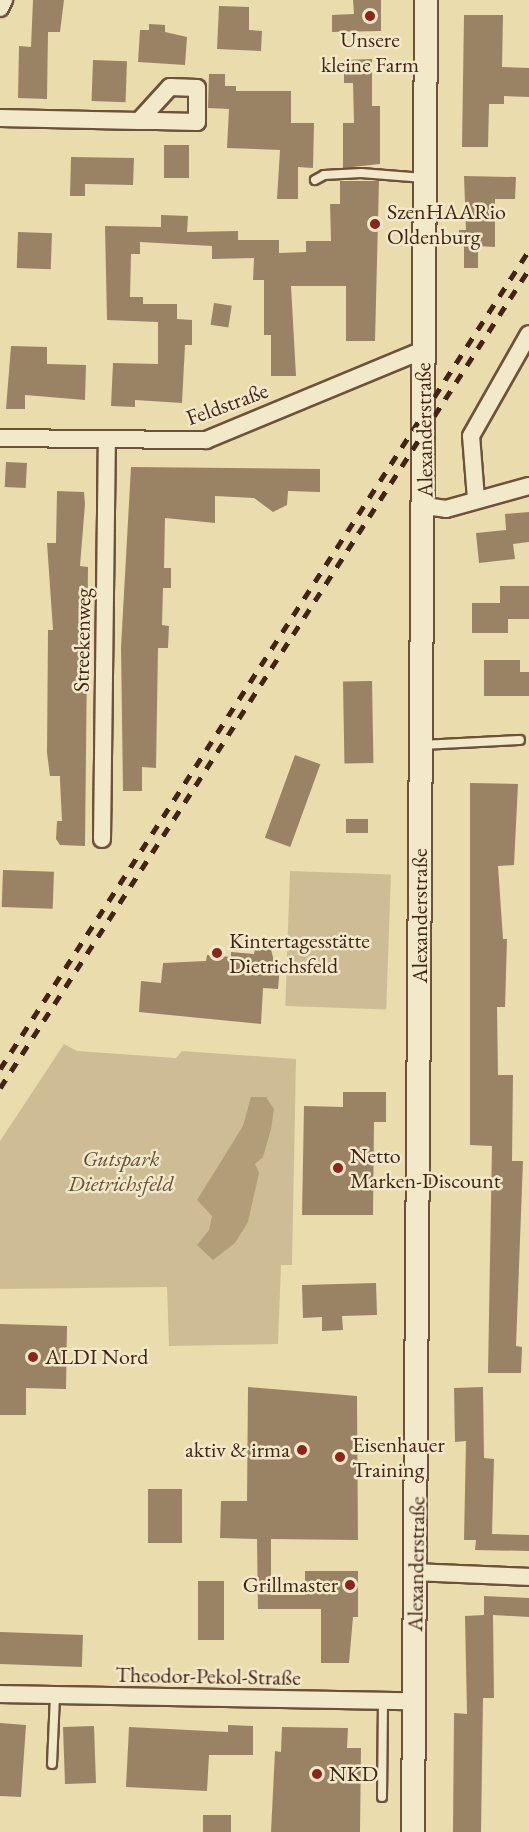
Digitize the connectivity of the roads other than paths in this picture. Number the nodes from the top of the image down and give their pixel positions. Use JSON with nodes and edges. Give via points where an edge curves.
{"nodes":[{"id":1,"x":4,"y":0,"type":"edge"},
{"id":2,"x":426,"y":0,"type":"edge"},
{"id":3,"x":0,"y":8,"type":"edge"},
{"id":4,"x":0,"y":118,"type":"edge"},
{"id":5,"x":140,"y":121,"type":"dead end"},
{"id":6,"x":424,"y":178,"type":"junction"},
{"id":7,"x":315,"y":180,"type":"dead end"},
{"id":8,"x":529,"y":334,"type":"edge"},
{"id":9,"x":423,"y":350,"type":"junction"},
{"id":10,"x":0,"y":438,"type":"edge"},
{"id":11,"x":107,"y":442,"type":"junction"},
{"id":12,"x":529,"y":486,"type":"edge"},
{"id":13,"x":476,"y":499,"type":"junction"},
{"id":14,"x":425,"y":506,"type":"junction"},
{"id":15,"x":520,"y":740,"type":"dead end"},
{"id":16,"x":420,"y":745,"type":"junction"},
{"id":17,"x":102,"y":839,"type":"dead end"},
{"id":18,"x":415,"y":1572,"type":"junction"},
{"id":19,"x":529,"y":1577,"type":"edge"},
{"id":20,"x":0,"y":1694,"type":"edge"},
{"id":21,"x":55,"y":1695,"type":"junction"},
{"id":22,"x":383,"y":1701,"type":"junction"},
{"id":23,"x":415,"y":1701,"type":"junction"},
{"id":24,"x":52,"y":1764,"type":"dead end"},
{"id":25,"x":382,"y":1797,"type":"dead end"},
{"id":26,"x":414,"y":1832,"type":"edge"}],
"edges":[{"from":1,"to":3,"type":"street"},
{"from":2,"to":6,"type":"main road","name":"Alexanderstraße"},
{"from":4,"to":5,"type":"street"},
{"from":6,"to":7,"type":"lane","via":[[361,173],[324,175]]},
{"from":6,"to":9,"type":"main road","name":"Alexanderstraße"},
{"from":8,"to":13,"type":"street","via":[[471,436]]},
{"from":9,"to":11,"type":"street","name":"Feldstraße","via":[[206,440]]},
{"from":9,"to":14,"type":"main road","name":"Alexanderstraße"},
{"from":10,"to":11,"type":"street","name":"Feldstraße"},
{"from":11,"to":17,"type":"street","name":"Streekenweg"},
{"from":12,"to":13,"type":"street"},
{"from":13,"to":14,"type":"street","via":[[446,509]]},
{"from":14,"to":16,"type":"main road","name":"Alexanderstraße"},
{"from":15,"to":16,"type":"lane"},
{"from":16,"to":18,"type":"main road","name":"Alexanderstraße"},
{"from":18,"to":19,"type":"street"},
{"from":18,"to":23,"type":"main road","name":"Alexanderstraße"},
{"from":20,"to":21,"type":"street","name":"Theodor-Pekol-Straße"},
{"from":21,"to":22,"type":"street","name":"Theodor-Pekol-Straße"},
{"from":21,"to":24,"type":"lane"},
{"from":22,"to":23,"type":"street","name":"Theodor-Pekol-Straße"},
{"from":22,"to":25,"type":"lane"},
{"from":23,"to":26,"type":"main road","name":"Alexanderstraße"}]}
